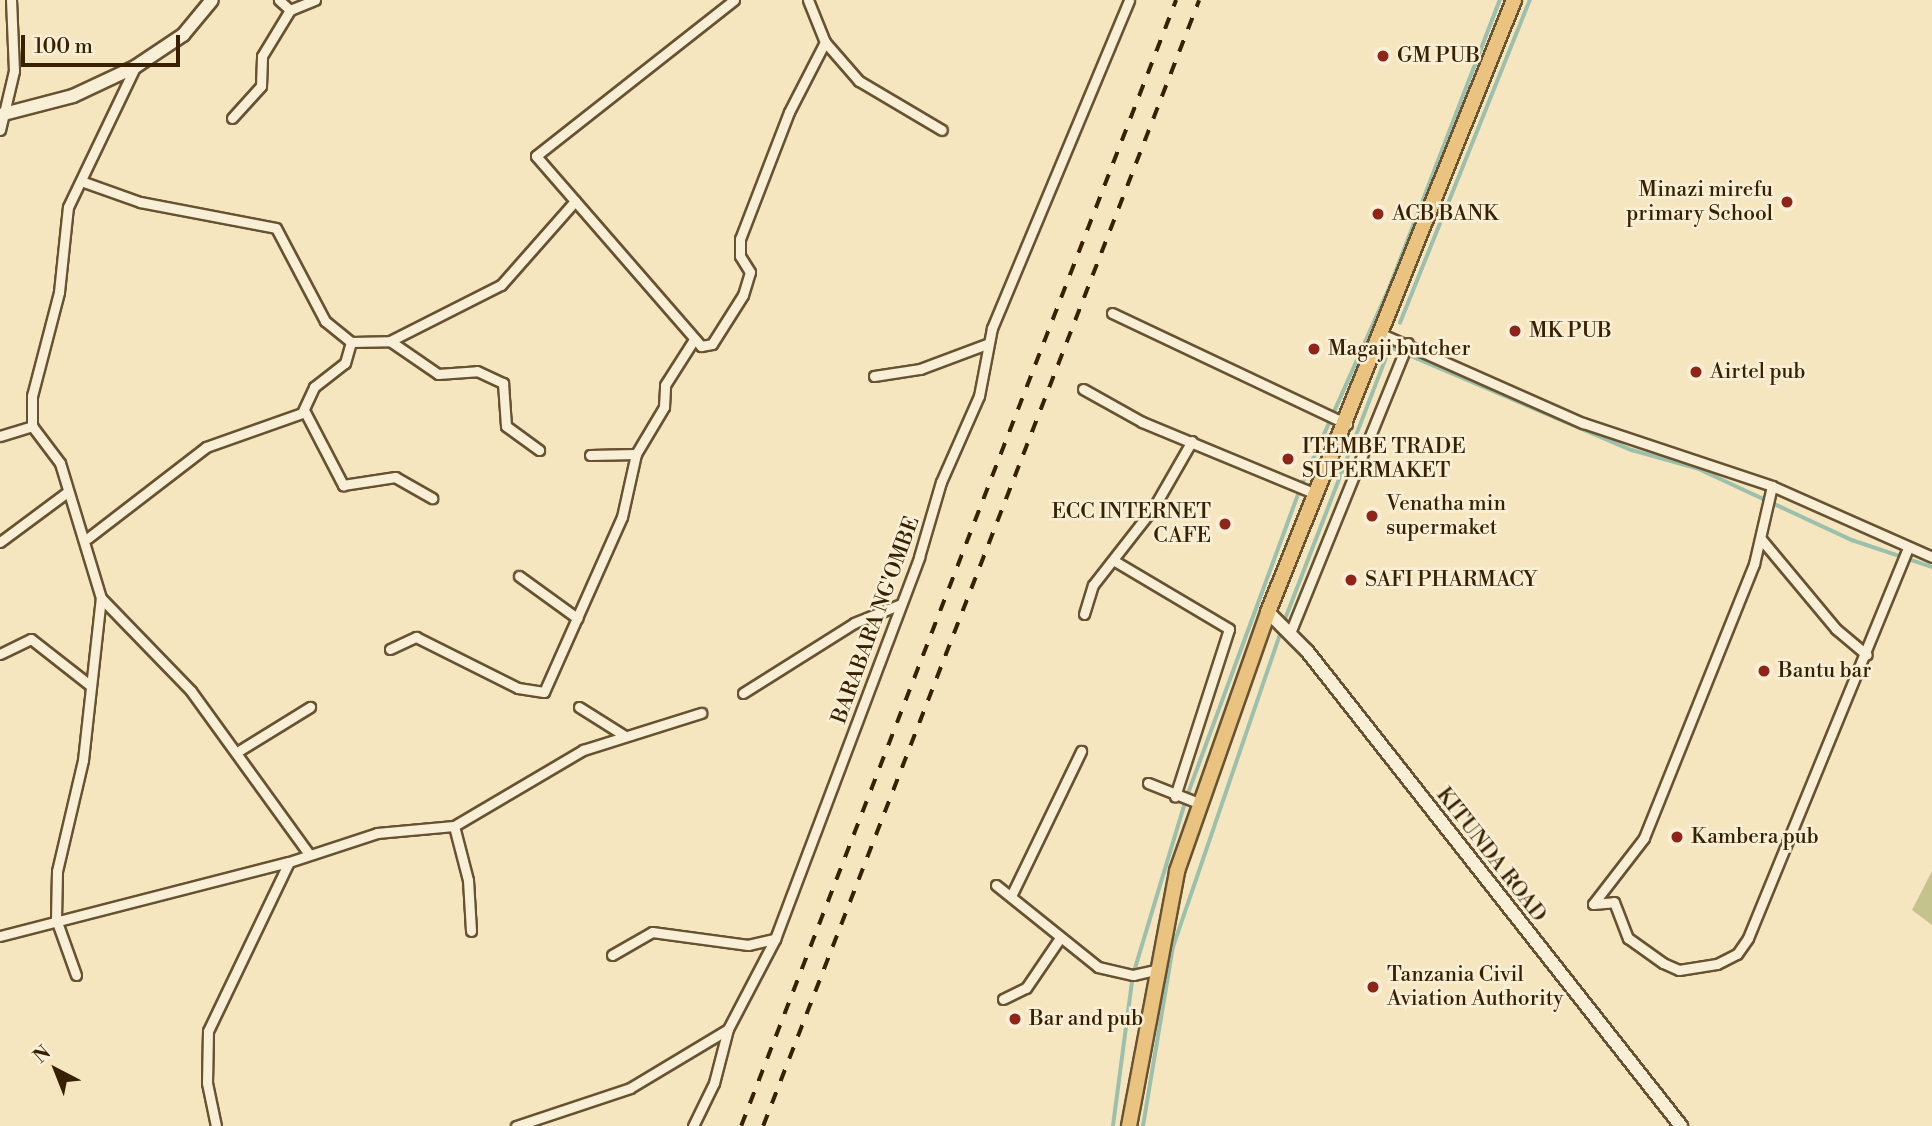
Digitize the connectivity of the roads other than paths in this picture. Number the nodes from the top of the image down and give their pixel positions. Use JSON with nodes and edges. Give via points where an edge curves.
{"nodes":[{"id":1,"x":11,"y":0,"type":"edge"},
{"id":2,"x":212,"y":0,"type":"edge"},
{"id":3,"x":279,"y":0,"type":"edge"},
{"id":4,"x":315,"y":0,"type":"edge"},
{"id":5,"x":734,"y":0,"type":"edge"},
{"id":6,"x":808,"y":0,"type":"edge"},
{"id":7,"x":1129,"y":0,"type":"edge"},
{"id":8,"x":1514,"y":0,"type":"edge"},
{"id":9,"x":290,"y":10,"type":"junction"},
{"id":10,"x":825,"y":42,"type":"junction"},
{"id":11,"x":135,"y":67,"type":"junction"},
{"id":12,"x":4,"y":115,"type":"edge"},
{"id":13,"x":232,"y":118,"type":"dead end"},
{"id":14,"x":0,"y":130,"type":"edge"},
{"id":15,"x":942,"y":130,"type":"dead end"},
{"id":16,"x":80,"y":181,"type":"junction"},
{"id":17,"x":575,"y":201,"type":"junction"},
{"id":18,"x":1112,"y":313,"type":"dead end"},
{"id":19,"x":1384,"y":335,"type":"junction"},
{"id":20,"x":390,"y":341,"type":"junction"},
{"id":21,"x":693,"y":341,"type":"junction"},
{"id":22,"x":352,"y":342,"type":"junction"},
{"id":23,"x":987,"y":344,"type":"junction"},
{"id":24,"x":1408,"y":344,"type":"junction"},
{"id":25,"x":874,"y":376,"type":"dead end"},
{"id":26,"x":1083,"y":389,"type":"dead end"},
{"id":27,"x":304,"y":410,"type":"junction"},
{"id":28,"x":1347,"y":424,"type":"junction"},
{"id":29,"x":32,"y":426,"type":"junction"},
{"id":30,"x":0,"y":436,"type":"edge"},
{"id":31,"x":1192,"y":440,"type":"junction"},
{"id":32,"x":539,"y":450,"type":"dead end"},
{"id":33,"x":636,"y":454,"type":"junction"},
{"id":34,"x":590,"y":455,"type":"dead end"},
{"id":35,"x":1772,"y":486,"type":"junction"},
{"id":36,"x":66,"y":493,"type":"junction"},
{"id":37,"x":1317,"y":494,"type":"junction"},
{"id":38,"x":432,"y":498,"type":"dead end"},
{"id":39,"x":88,"y":538,"type":"junction"},
{"id":40,"x":1761,"y":539,"type":"junction"},
{"id":41,"x":0,"y":542,"type":"edge"},
{"id":42,"x":1908,"y":547,"type":"junction"},
{"id":43,"x":1932,"y":557,"type":"edge"},
{"id":44,"x":1112,"y":560,"type":"junction"},
{"id":45,"x":519,"y":576,"type":"dead end"},
{"id":46,"x":101,"y":598,"type":"junction"},
{"id":47,"x":901,"y":604,"type":"junction"},
{"id":48,"x":1268,"y":612,"type":"junction"},
{"id":49,"x":1084,"y":614,"type":"dead end"},
{"id":50,"x":577,"y":618,"type":"junction"},
{"id":51,"x":1290,"y":633,"type":"junction"},
{"id":52,"x":390,"y":649,"type":"dead end"},
{"id":53,"x":0,"y":654,"type":"edge"},
{"id":54,"x":1867,"y":655,"type":"junction"},
{"id":55,"x":91,"y":686,"type":"junction"},
{"id":56,"x":743,"y":693,"type":"dead end"},
{"id":57,"x":310,"y":707,"type":"dead end"},
{"id":58,"x":579,"y":707,"type":"dead end"},
{"id":59,"x":701,"y":713,"type":"dead end"},
{"id":60,"x":625,"y":737,"type":"junction"},
{"id":61,"x":1081,"y":751,"type":"dead end"},
{"id":62,"x":237,"y":752,"type":"junction"},
{"id":63,"x":1148,"y":783,"type":"dead end"},
{"id":64,"x":1175,"y":796,"type":"junction"},
{"id":65,"x":1201,"y":804,"type":"junction"},
{"id":66,"x":454,"y":826,"type":"junction"},
{"id":67,"x":309,"y":854,"type":"junction"},
{"id":68,"x":289,"y":862,"type":"junction"},
{"id":69,"x":996,"y":885,"type":"dead end"},
{"id":70,"x":1012,"y":894,"type":"junction"},
{"id":71,"x":56,"y":919,"type":"junction"},
{"id":72,"x":471,"y":931,"type":"dead end"},
{"id":73,"x":0,"y":936,"type":"edge"},
{"id":74,"x":1060,"y":938,"type":"junction"},
{"id":75,"x":775,"y":939,"type":"junction"},
{"id":76,"x":612,"y":956,"type":"dead end"},
{"id":77,"x":1154,"y":970,"type":"junction"},
{"id":78,"x":76,"y":975,"type":"dead end"},
{"id":79,"x":1003,"y":999,"type":"dead end"},
{"id":80,"x":728,"y":1029,"type":"junction"},
{"id":81,"x":216,"y":1126,"type":"edge"},
{"id":82,"x":516,"y":1126,"type":"edge"},
{"id":83,"x":693,"y":1126,"type":"edge"},
{"id":84,"x":1129,"y":1126,"type":"edge"},
{"id":85,"x":1681,"y":1126,"type":"edge"}],
"edges":[{"from":1,"to":12,"type":"street"},
{"from":2,"to":11,"type":"street","via":[[183,35]]},
{"from":3,"to":9,"type":"street"},
{"from":4,"to":9,"type":"street"},
{"from":5,"to":17,"type":"street","via":[[539,150],[536,156]]},
{"from":6,"to":10,"type":"street"},
{"from":7,"to":23,"type":"street","name":"BARABARA NG'OMBE"},
{"from":8,"to":19,"type":"main road"},
{"from":9,"to":13,"type":"street","via":[[262,57],[261,86]]},
{"from":10,"to":15,"type":"street","via":[[859,81]]},
{"from":10,"to":21,"type":"street","via":[[789,112],[740,239],[740,256],[750,272],[743,295],[712,344]]},
{"from":11,"to":12,"type":"street","via":[[73,96]]},
{"from":11,"to":16,"type":"street"},
{"from":12,"to":14,"type":"street"},
{"from":16,"to":22,"type":"street","via":[[140,202],[276,228],[325,321]]},
{"from":16,"to":29,"type":"street","via":[[63,230],[59,292],[39,359]]},
{"from":17,"to":20,"type":"street","via":[[500,285]]},
{"from":17,"to":21,"type":"street"},
{"from":18,"to":28,"type":"street"},
{"from":19,"to":24,"type":"street"},
{"from":19,"to":28,"type":"main road"},
{"from":20,"to":22,"type":"street"},
{"from":20,"to":32,"type":"street","via":[[438,374],[477,371],[503,383],[509,392],[506,426]]},
{"from":21,"to":33,"type":"street","via":[[674,366],[664,407]]},
{"from":22,"to":27,"type":"street","via":[[345,363],[314,387]]},
{"from":23,"to":25,"type":"street","via":[[920,369]]},
{"from":23,"to":47,"type":"street","name":"BARABARA NG'OMBE","via":[[979,396],[941,482]]},
{"from":24,"to":35,"type":"street","via":[[1595,427]]},
{"from":24,"to":51,"type":"street"},
{"from":26,"to":31,"type":"street","via":[[1142,422]]},
{"from":27,"to":38,"type":"street","via":[[343,485],[395,477]]},
{"from":27,"to":39,"type":"street","via":[[206,447]]},
{"from":28,"to":37,"type":"main road"},
{"from":29,"to":30,"type":"street"},
{"from":29,"to":36,"type":"street","via":[[60,463]]},
{"from":31,"to":37,"type":"street"},
{"from":31,"to":44,"type":"street"},
{"from":33,"to":34,"type":"street"},
{"from":33,"to":50,"type":"street","via":[[634,485]]},
{"from":35,"to":40,"type":"street"},
{"from":35,"to":42,"type":"street"},
{"from":36,"to":39,"type":"street"},
{"from":36,"to":41,"type":"street"},
{"from":37,"to":48,"type":"main road"},
{"from":39,"to":46,"type":"street"},
{"from":40,"to":54,"type":"street","via":[[1836,629]]},
{"from":40,"to":54,"type":"street","via":[[1644,838],[1593,904],[1614,902],[1639,950],[1679,970],[1737,954]]},
{"from":42,"to":43,"type":"street"},
{"from":42,"to":54,"type":"street"},
{"from":44,"to":49,"type":"street","via":[[1093,585]]},
{"from":44,"to":64,"type":"street","via":[[1229,629]]},
{"from":45,"to":50,"type":"street"},
{"from":46,"to":55,"type":"street"},
{"from":46,"to":62,"type":"street","via":[[191,691]]},
{"from":47,"to":56,"type":"street","via":[[854,623]]},
{"from":47,"to":75,"type":"street","name":"BARABARA NG'OMBE"},
{"from":48,"to":51,"type":"street","name":"KITUNDA ROAD"},
{"from":48,"to":65,"type":"main road"},
{"from":50,"to":52,"type":"street","via":[[537,695],[416,637]]},
{"from":51,"to":85,"type":"street","name":"KITUNDA ROAD"},
{"from":53,"to":55,"type":"street","via":[[32,639]]},
{"from":55,"to":71,"type":"street","via":[[83,760],[59,860]]},
{"from":57,"to":62,"type":"street"},
{"from":58,"to":60,"type":"street"},
{"from":59,"to":60,"type":"street"},
{"from":60,"to":66,"type":"street","via":[[573,755]]},
{"from":61,"to":70,"type":"street"},
{"from":62,"to":67,"type":"street"},
{"from":63,"to":64,"type":"street"},
{"from":64,"to":65,"type":"street"},
{"from":65,"to":77,"type":"main road","via":[[1177,871]]},
{"from":66,"to":67,"type":"street","via":[[377,833]]},
{"from":66,"to":72,"type":"street","via":[[468,880]]},
{"from":67,"to":68,"type":"street"},
{"from":68,"to":71,"type":"street","via":[[88,918]]},
{"from":68,"to":81,"type":"street","via":[[208,1031],[207,1083]]},
{"from":69,"to":70,"type":"street"},
{"from":70,"to":74,"type":"street"},
{"from":71,"to":73,"type":"street"},
{"from":71,"to":78,"type":"street"},
{"from":74,"to":77,"type":"street","via":[[1098,967],[1133,975]]},
{"from":74,"to":79,"type":"street","via":[[1026,988]]},
{"from":75,"to":76,"type":"street","via":[[748,945],[652,932]]},
{"from":75,"to":80,"type":"street","name":"BARABARA NG'OMBE"},
{"from":77,"to":84,"type":"main road"},
{"from":80,"to":82,"type":"street","via":[[630,1088]]},
{"from":80,"to":83,"type":"street","name":"BARABARA NG'OMBE","via":[[714,1083]]}]}
